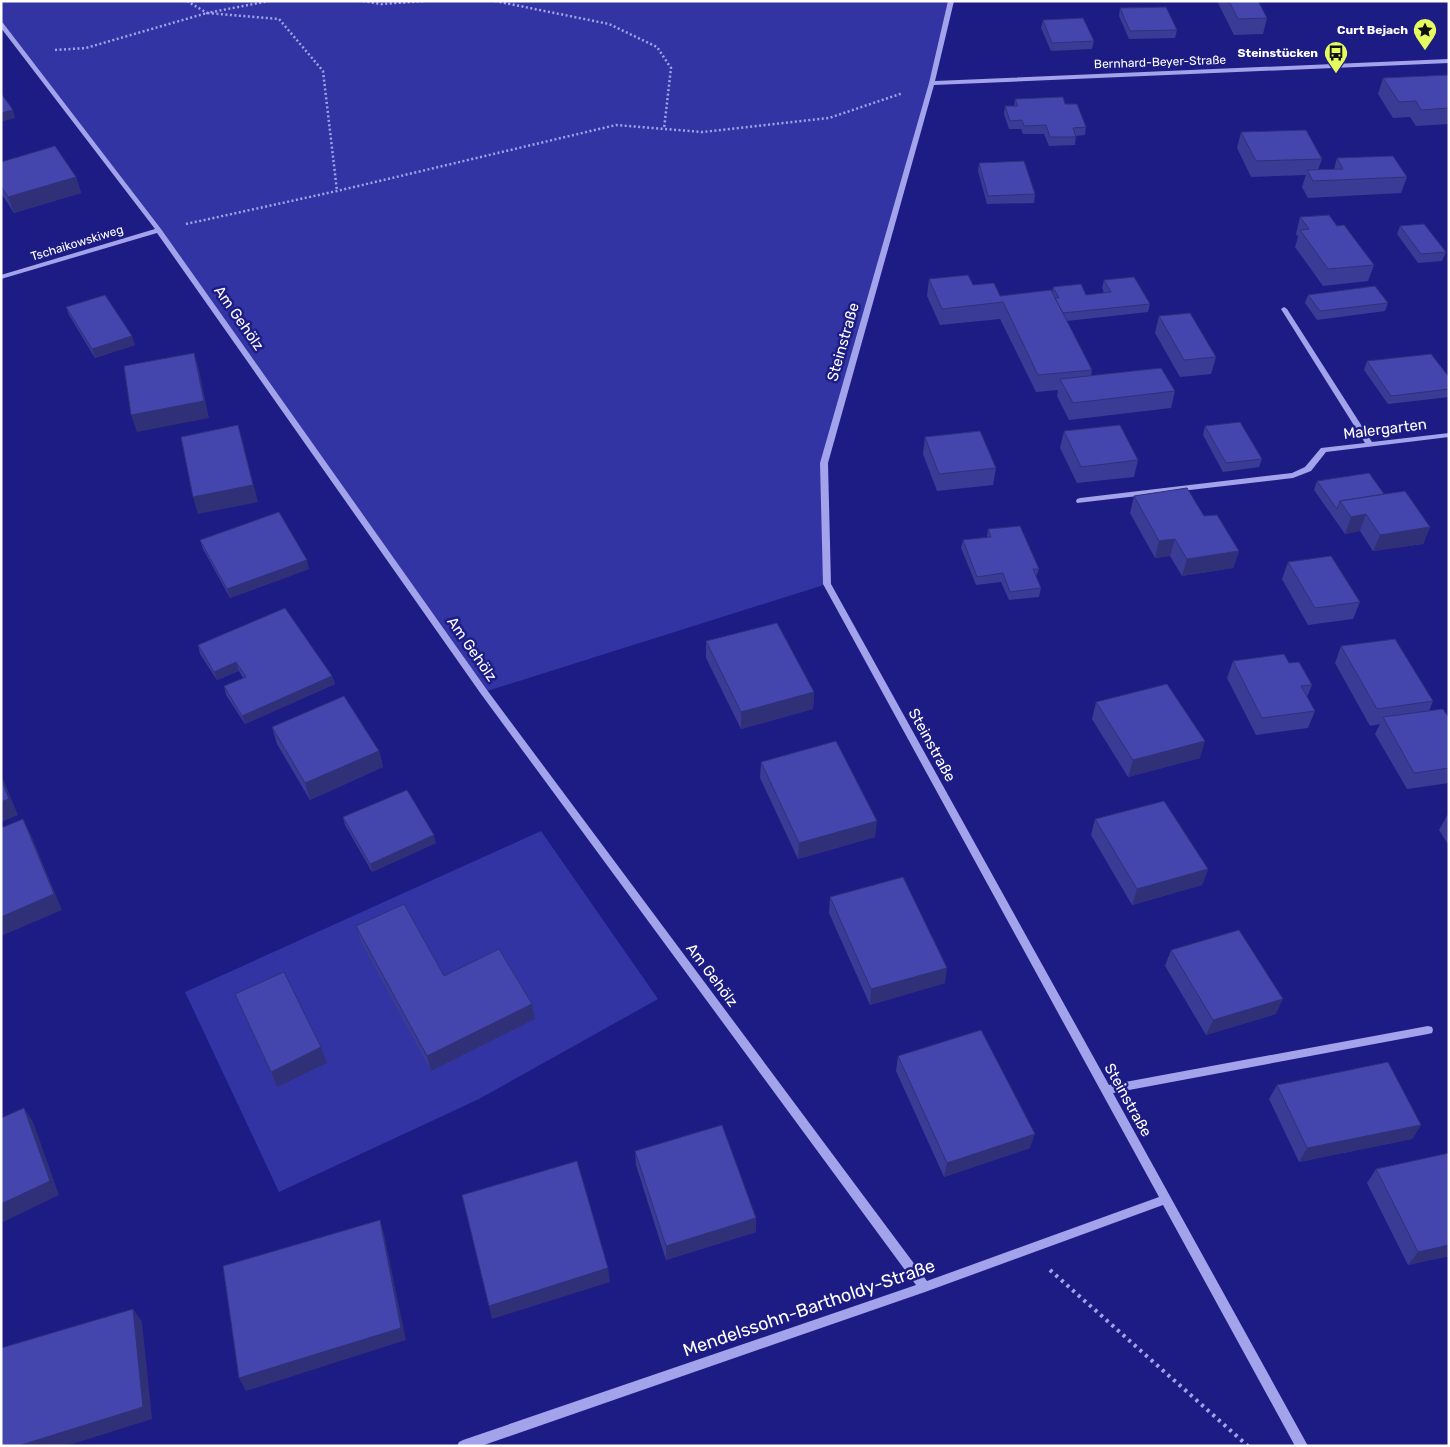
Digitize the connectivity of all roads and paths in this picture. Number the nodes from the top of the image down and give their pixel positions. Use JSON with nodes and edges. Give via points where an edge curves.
{"nodes":[{"id":1,"x":187,"y":1,"type":"edge"},
{"id":2,"x":269,"y":1,"type":"edge"},
{"id":3,"x":363,"y":1,"type":"edge"},
{"id":4,"x":426,"y":1,"type":"edge"},
{"id":5,"x":495,"y":1,"type":"edge"},
{"id":6,"x":951,"y":1,"type":"edge"},
{"id":7,"x":206,"y":13,"type":"junction"},
{"id":8,"x":1,"y":24,"type":"edge"},
{"id":9,"x":50,"y":45,"type":"dead end"},
{"id":10,"x":1449,"y":61,"type":"edge"},
{"id":11,"x":932,"y":82,"type":"junction"},
{"id":12,"x":664,"y":129,"type":"junction"},
{"id":13,"x":337,"y":191,"type":"junction"},
{"id":14,"x":159,"y":230,"type":"junction"},
{"id":15,"x":1,"y":277,"type":"edge"},
{"id":16,"x":1284,"y":309,"type":"dead end"},
{"id":17,"x":1449,"y":435,"type":"edge"},
{"id":18,"x":1370,"y":445,"type":"junction"},
{"id":19,"x":1324,"y":450,"type":"joint"},
{"id":20,"x":1080,"y":501,"type":"dead end"},
{"id":21,"x":1428,"y":1030,"type":"dead end"},
{"id":22,"x":1106,"y":1090,"type":"junction"},
{"id":23,"x":1166,"y":1199,"type":"junction"},
{"id":24,"x":1027,"y":1250,"type":"junction"},
{"id":25,"x":925,"y":1287,"type":"junction"},
{"id":26,"x":463,"y":1446,"type":"edge"},
{"id":27,"x":1248,"y":1446,"type":"edge"},
{"id":28,"x":1302,"y":1446,"type":"edge"}],
"edges":[{"from":1,"to":7,"type":"path"},
{"from":2,"to":7,"type":"path"},
{"from":3,"to":4,"type":"path","via":[[381,4]]},
{"from":5,"to":12,"type":"path","via":[[609,24],[657,48],[671,68]]},
{"from":6,"to":11,"type":"street","name":"Steinstraße"},
{"from":7,"to":9,"type":"path","via":[[86,48],[56,51]]},
{"from":7,"to":13,"type":"path","via":[[279,19],[323,71]]},
{"from":8,"to":14,"type":"street","name":"Am Gehölz"},
{"from":10,"to":11,"type":"street","name":"Bernhard-Beyer-Straße"},
{"from":11,"to":12,"type":"path","via":[[830,118],[702,132]]},
{"from":11,"to":22,"type":"street","name":"Steinstraße","via":[[824,463],[826,584]]},
{"from":12,"to":13,"type":"path","via":[[616,125]]},
{"from":13,"to":14,"type":"path"},
{"from":14,"to":15,"type":"street","name":"Tschaikowskiweg"},
{"from":14,"to":25,"type":"street","name":"Am Gehölz","via":[[484,692]]},
{"from":16,"to":18,"type":"street"},
{"from":17,"to":18,"type":"street","name":"Malergarten"},
{"from":18,"to":19,"type":"street","name":"Malergarten"},
{"from":19,"to":20,"type":"street","via":[[1308,469],[1293,475]]},
{"from":21,"to":22,"type":"street"},
{"from":22,"to":23,"type":"street","name":"Steinstraße"},
{"from":23,"to":24,"type":"street","name":"Mendelssohn-Bartholdy-Straße"},
{"from":23,"to":28,"type":"street","name":"Steinstraße"},
{"from":24,"to":25,"type":"street","name":"Mendelssohn-Bartholdy-Straße"},
{"from":24,"to":27,"type":"path"},
{"from":25,"to":26,"type":"street","name":"Mendelssohn-Bartholdy-Straße"}]}
